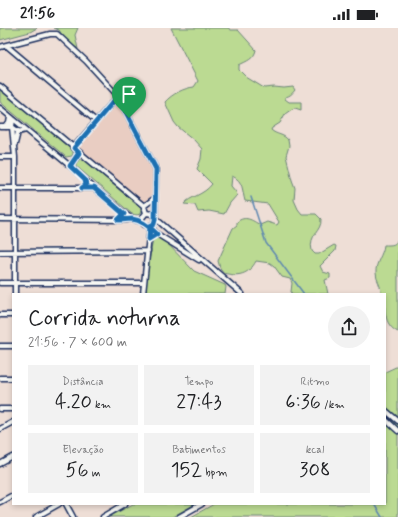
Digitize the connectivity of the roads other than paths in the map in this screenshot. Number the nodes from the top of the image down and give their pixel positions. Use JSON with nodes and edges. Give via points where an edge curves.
{"nodes":[{"id":1,"x":7,"y":46,"type":"junction"},
{"id":2,"x":0,"y":47,"type":"edge"},
{"id":3,"x":0,"y":86,"type":"edge"},
{"id":4,"x":118,"y":96,"type":"junction"},
{"id":5,"x":0,"y":108,"type":"edge"},
{"id":6,"x":12,"y":118,"type":"junction"},
{"id":7,"x":96,"y":121,"type":"junction"},
{"id":8,"x":0,"y":127,"type":"edge"},
{"id":9,"x":6,"y":127,"type":"junction"},
{"id":10,"x":12,"y":127,"type":"junction"},
{"id":11,"x":26,"y":130,"type":"junction"},
{"id":12,"x":19,"y":132,"type":"junction"},
{"id":13,"x":14,"y":147,"type":"junction"},
{"id":14,"x":74,"y":148,"type":"junction"},
{"id":15,"x":79,"y":153,"type":"junction"},
{"id":16,"x":0,"y":157,"type":"edge"},
{"id":17,"x":15,"y":157,"type":"junction"},
{"id":18,"x":70,"y":166,"type":"junction"},
{"id":19,"x":85,"y":180,"type":"junction"},
{"id":20,"x":0,"y":188,"type":"edge"},
{"id":21,"x":15,"y":188,"type":"junction"},
{"id":22,"x":82,"y":188,"type":"junction"},
{"id":23,"x":94,"y":188,"type":"junction"},
{"id":24,"x":155,"y":198,"type":"junction"},
{"id":25,"x":144,"y":206,"type":"junction"},
{"id":26,"x":149,"y":213,"type":"junction"},
{"id":27,"x":124,"y":214,"type":"junction"},
{"id":28,"x":155,"y":218,"type":"junction"},
{"id":29,"x":0,"y":219,"type":"edge"},
{"id":30,"x":15,"y":219,"type":"junction"},
{"id":31,"x":132,"y":219,"type":"junction"},
{"id":32,"x":118,"y":220,"type":"junction"},
{"id":33,"x":142,"y":222,"type":"junction"},
{"id":34,"x":150,"y":226,"type":"junction"},
{"id":35,"x":157,"y":234,"type":"junction"},
{"id":36,"x":149,"y":239,"type":"junction"},
{"id":37,"x":15,"y":251,"type":"junction"},
{"id":38,"x":148,"y":251,"type":"junction"},
{"id":39,"x":0,"y":252,"type":"edge"},
{"id":40,"x":208,"y":265,"type":"junction"},
{"id":41,"x":0,"y":283,"type":"edge"},
{"id":42,"x":15,"y":283,"type":"junction"},
{"id":43,"x":144,"y":283,"type":"junction"},
{"id":44,"x":15,"y":293,"type":"edge"},
{"id":45,"x":143,"y":293,"type":"edge"},
{"id":46,"x":241,"y":293,"type":"edge"},
{"id":47,"x":0,"y":315,"type":"edge"},
{"id":48,"x":12,"y":315,"type":"edge"},
{"id":49,"x":0,"y":346,"type":"edge"},
{"id":50,"x":12,"y":346,"type":"edge"},
{"id":51,"x":0,"y":378,"type":"edge"},
{"id":52,"x":12,"y":378,"type":"edge"},
{"id":53,"x":0,"y":409,"type":"edge"},
{"id":54,"x":12,"y":409,"type":"edge"},
{"id":55,"x":386,"y":411,"type":"edge"},
{"id":56,"x":386,"y":419,"type":"edge"},
{"id":57,"x":398,"y":421,"type":"edge"},
{"id":58,"x":12,"y":423,"type":"edge"},
{"id":59,"x":0,"y":429,"type":"edge"},
{"id":60,"x":398,"y":431,"type":"edge"},
{"id":61,"x":12,"y":458,"type":"edge"},
{"id":62,"x":0,"y":464,"type":"edge"},
{"id":63,"x":12,"y":496,"type":"edge"},
{"id":64,"x":0,"y":502,"type":"edge"},
{"id":65,"x":57,"y":505,"type":"edge"},
{"id":66,"x":67,"y":505,"type":"edge"},
{"id":67,"x":123,"y":505,"type":"edge"},
{"id":68,"x":200,"y":505,"type":"edge"},
{"id":69,"x":36,"y":517,"type":"edge"},
{"id":70,"x":73,"y":517,"type":"edge"},
{"id":71,"x":103,"y":517,"type":"edge"},
{"id":72,"x":179,"y":517,"type":"edge"}],
"edges":[{"from":1,"to":2,"type":"street"},
{"from":1,"to":4,"type":"street","via":[[57,34]]},
{"from":1,"to":7,"type":"street"},
{"from":3,"to":14,"type":"street"},
{"from":4,"to":7,"type":"street"},
{"from":4,"to":24,"type":"street","via":[[156,169]]},
{"from":5,"to":6,"type":"street"},
{"from":6,"to":9,"type":"street"},
{"from":6,"to":10,"type":"street"},
{"from":6,"to":11,"type":"street"},
{"from":7,"to":14,"type":"street"},
{"from":8,"to":9,"type":"street"},
{"from":9,"to":10,"type":"street"},
{"from":10,"to":12,"type":"street"},
{"from":10,"to":13,"type":"street"},
{"from":11,"to":12,"type":"street"},
{"from":11,"to":18,"type":"street"},
{"from":12,"to":13,"type":"street"},
{"from":13,"to":17,"type":"street"},
{"from":14,"to":15,"type":"street"},
{"from":15,"to":18,"type":"street"},
{"from":15,"to":25,"type":"street"},
{"from":16,"to":17,"type":"street"},
{"from":17,"to":21,"type":"street"},
{"from":18,"to":19,"type":"street"},
{"from":19,"to":22,"type":"street","via":[[86,185]]},
{"from":19,"to":23,"type":"street"},
{"from":20,"to":21,"type":"street"},
{"from":21,"to":22,"type":"street"},
{"from":21,"to":30,"type":"street"},
{"from":22,"to":23,"type":"street"},
{"from":23,"to":27,"type":"street"},
{"from":24,"to":25,"type":"street"},
{"from":24,"to":26,"type":"street"},
{"from":24,"to":28,"type":"street"},
{"from":25,"to":26,"type":"street"},
{"from":26,"to":28,"type":"street"},
{"from":26,"to":33,"type":"street","via":[[142,218]]},
{"from":27,"to":31,"type":"street"},
{"from":27,"to":32,"type":"street"},
{"from":28,"to":34,"type":"street","via":[[155,222]]},
{"from":28,"to":40,"type":"street"},
{"from":29,"to":30,"type":"street"},
{"from":30,"to":32,"type":"street"},
{"from":30,"to":37,"type":"street"},
{"from":31,"to":32,"type":"street"},
{"from":31,"to":33,"type":"street"},
{"from":33,"to":34,"type":"street","via":[[145,226]]},
{"from":34,"to":35,"type":"street"},
{"from":34,"to":36,"type":"street"},
{"from":35,"to":36,"type":"street"},
{"from":35,"to":40,"type":"street"},
{"from":36,"to":38,"type":"street"},
{"from":37,"to":38,"type":"street"},
{"from":37,"to":39,"type":"street"},
{"from":37,"to":42,"type":"street"},
{"from":38,"to":43,"type":"street"},
{"from":40,"to":46,"type":"street"},
{"from":41,"to":42,"type":"street"},
{"from":42,"to":43,"type":"street"},
{"from":42,"to":44,"type":"street"},
{"from":43,"to":45,"type":"street"},
{"from":47,"to":48,"type":"street"},
{"from":49,"to":50,"type":"street"},
{"from":51,"to":52,"type":"street"},
{"from":53,"to":54,"type":"street"},
{"from":55,"to":57,"type":"street"},
{"from":56,"to":60,"type":"street"},
{"from":58,"to":59,"type":"street"},
{"from":61,"to":62,"type":"street"},
{"from":63,"to":64,"type":"street"},
{"from":65,"to":69,"type":"street"},
{"from":66,"to":70,"type":"street"},
{"from":67,"to":71,"type":"street"},
{"from":68,"to":72,"type":"street"}]}
